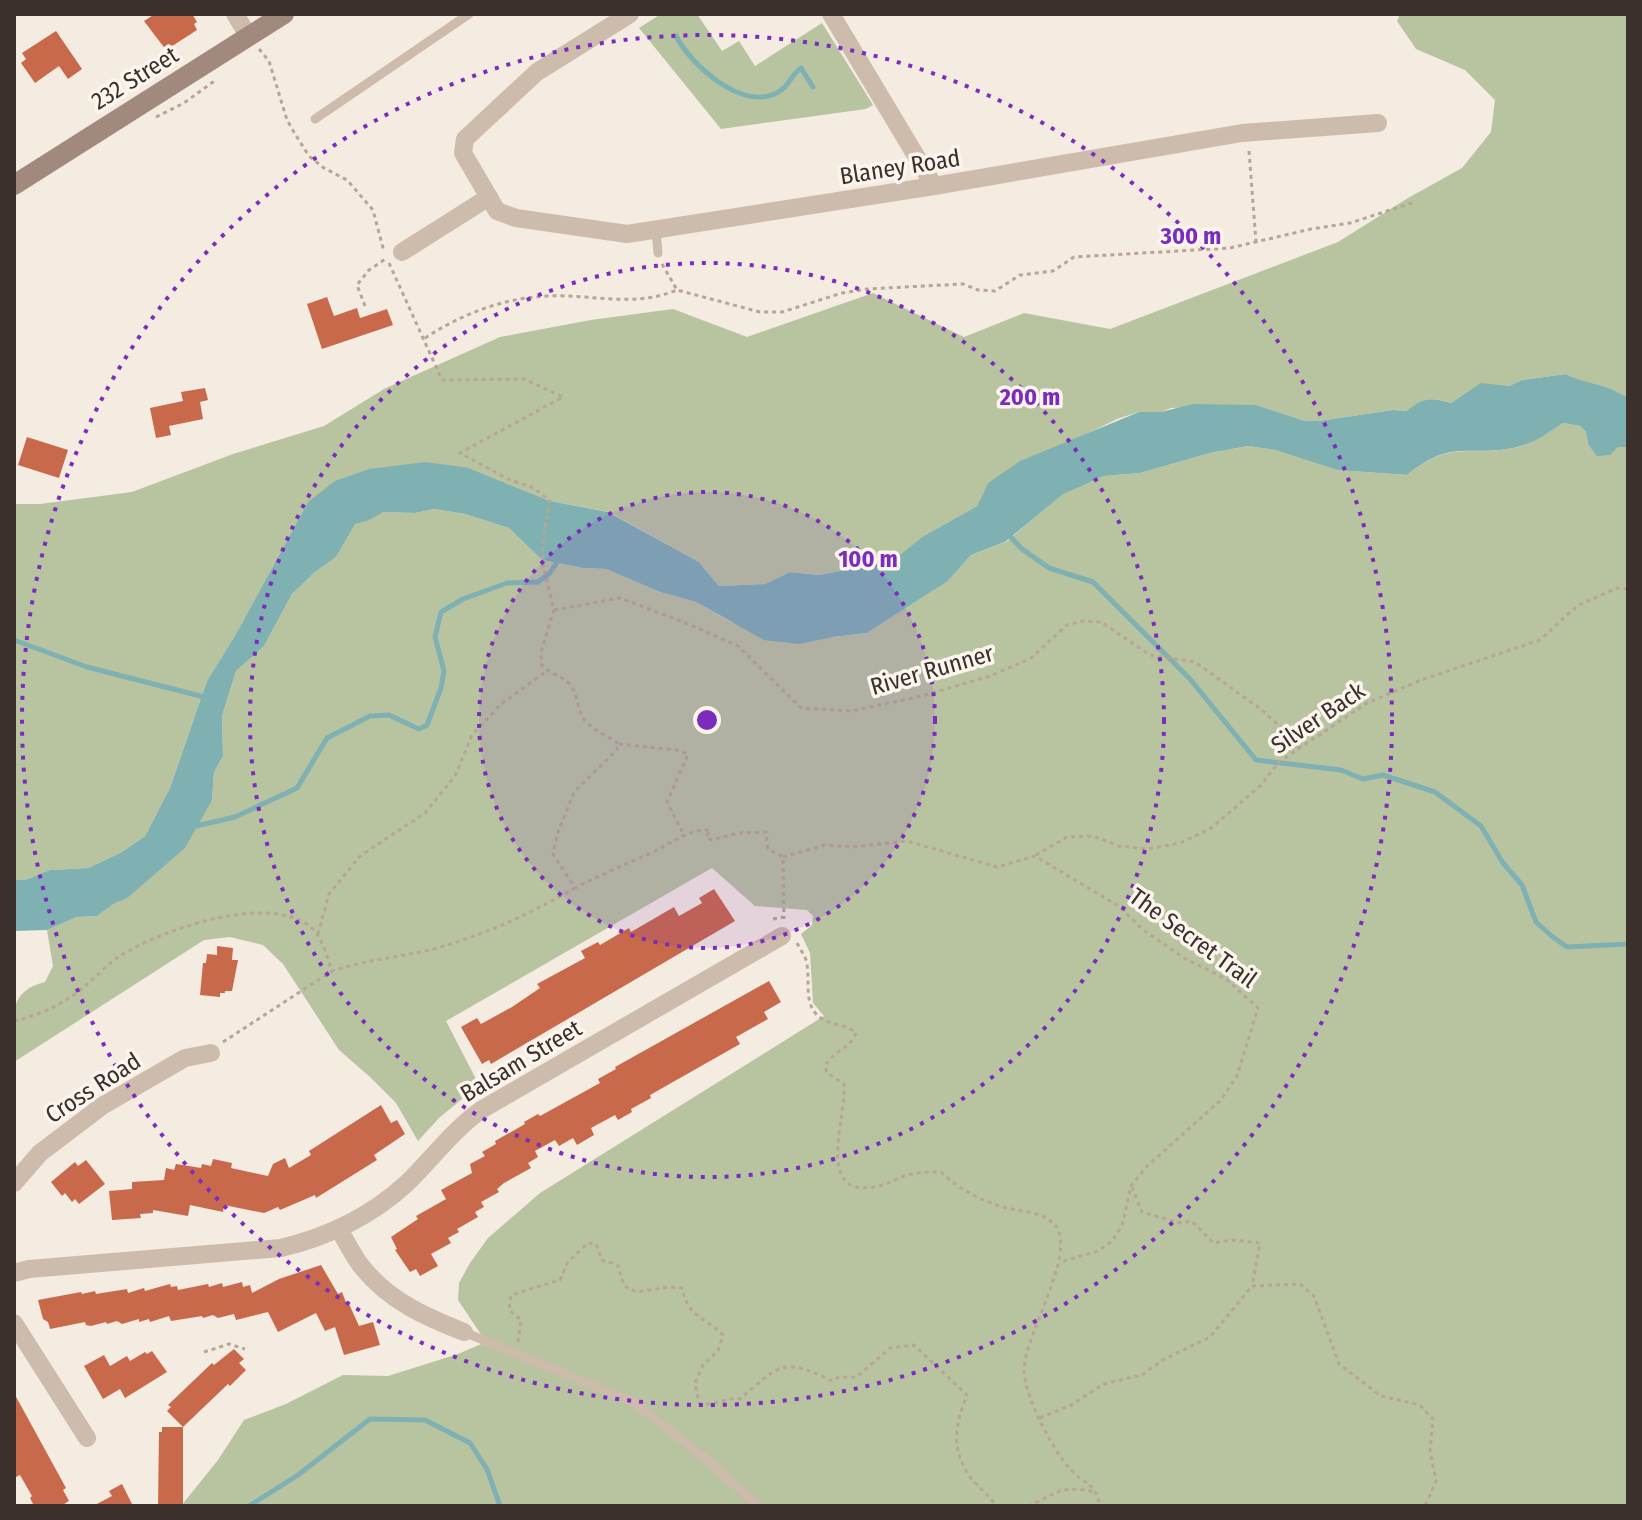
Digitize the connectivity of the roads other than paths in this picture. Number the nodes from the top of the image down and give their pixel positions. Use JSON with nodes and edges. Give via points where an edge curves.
{"nodes":[{"id":1,"x":235,"y":14,"type":"edge"},
{"id":2,"x":284,"y":14,"type":"edge"},
{"id":3,"x":469,"y":14,"type":"edge"},
{"id":4,"x":630,"y":14,"type":"edge"},
{"id":5,"x":831,"y":14,"type":"edge"},
{"id":6,"x":249,"y":37,"type":"junction"},
{"id":7,"x":315,"y":119,"type":"dead end"},
{"id":8,"x":1378,"y":123,"type":"dead end"},
{"id":9,"x":14,"y":185,"type":"edge"},
{"id":10,"x":934,"y":186,"type":"junction"},
{"id":11,"x":489,"y":197,"type":"junction"},
{"id":12,"x":656,"y":229,"type":"junction"},
{"id":13,"x":658,"y":253,"type":"road end"},
{"id":14,"x":394,"y":255,"type":"road end"},
{"id":15,"x":787,"y":933,"type":"road end"},
{"id":16,"x":211,"y":1053,"type":"road end"},
{"id":17,"x":14,"y":1183,"type":"edge"},
{"id":18,"x":339,"y":1229,"type":"junction"},
{"id":19,"x":14,"y":1273,"type":"edge"},
{"id":20,"x":14,"y":1323,"type":"edge"},
{"id":21,"x":464,"y":1332,"type":"joint"},
{"id":22,"x":87,"y":1438,"type":"dead end"},
{"id":23,"x":758,"y":1506,"type":"edge"}],
"edges":[{"from":1,"to":6,"type":"street"},
{"from":2,"to":6,"type":"street","name":"232 Street"},
{"from":3,"to":7,"type":"lane"},
{"from":4,"to":11,"type":"street","name":"Blaney Road","via":[[537,72],[465,139],[463,153]]},
{"from":5,"to":10,"type":"street"},
{"from":6,"to":9,"type":"street","name":"232 Street"},
{"from":8,"to":10,"type":"street","name":"Blaney Road","via":[[1242,133]]},
{"from":10,"to":12,"type":"street","name":"Blaney Road"},
{"from":11,"to":12,"type":"street","name":"Blaney Road","via":[[497,211],[516,218],[627,234]]},
{"from":11,"to":14,"type":"street"},
{"from":12,"to":13,"type":"lane"},
{"from":15,"to":18,"type":"street","name":"Balsam Street","via":[[481,1110],[381,1205]]},
{"from":16,"to":17,"type":"street","name":"Cross Road","via":[[185,1058],[102,1106],[40,1153]]},
{"from":18,"to":19,"type":"street","name":"Balsam Street","via":[[281,1248]]},
{"from":18,"to":21,"type":"street","via":[[363,1268],[394,1298]]},
{"from":20,"to":22,"type":"street"},
{"from":21,"to":23,"type":"lane","via":[[635,1403]]}]}
